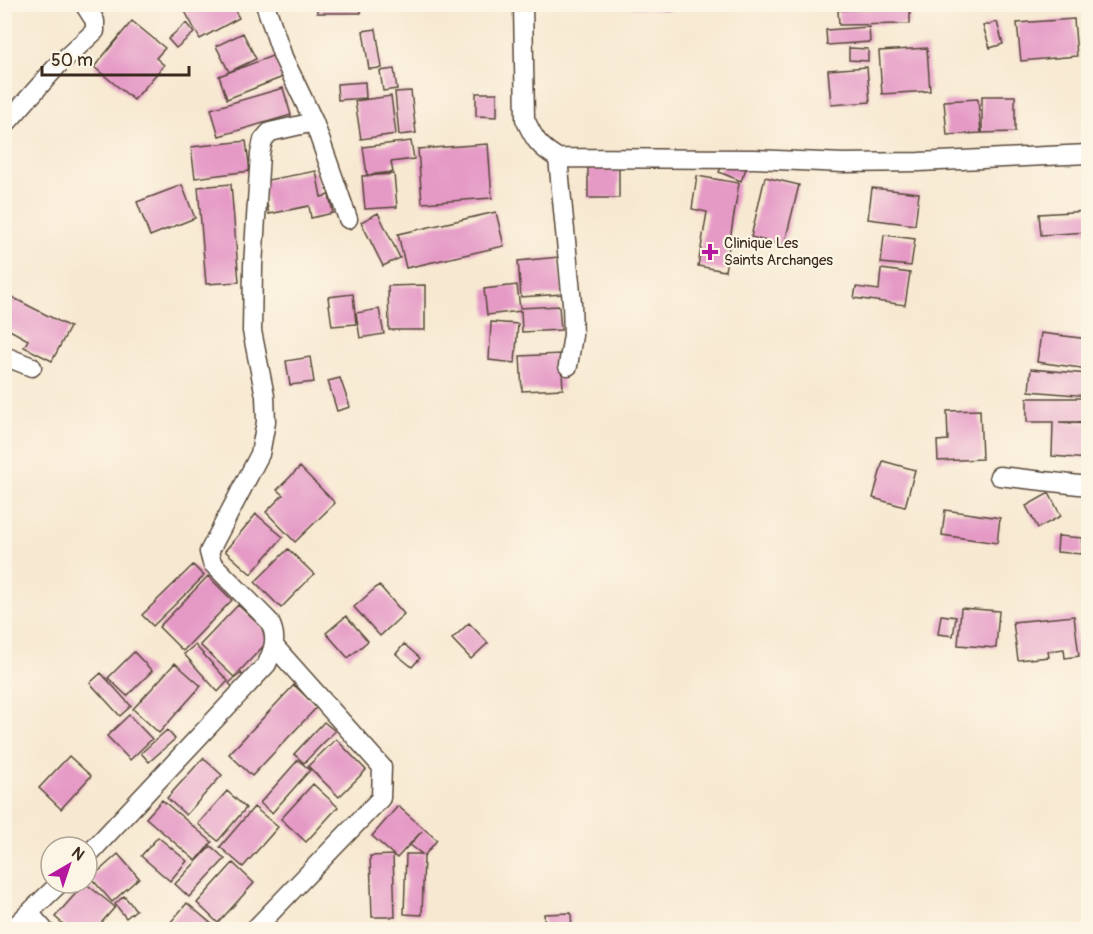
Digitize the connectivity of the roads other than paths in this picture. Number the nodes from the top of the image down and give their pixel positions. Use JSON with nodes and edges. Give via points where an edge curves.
{"nodes":[{"id":1,"x":84,"y":4,"type":"edge"},
{"id":2,"x":265,"y":4,"type":"edge"},
{"id":3,"x":523,"y":4,"type":"edge"},
{"id":4,"x":314,"y":122,"type":"junction"},
{"id":5,"x":4,"y":126,"type":"edge"},
{"id":6,"x":1089,"y":154,"type":"edge"},
{"id":7,"x":558,"y":158,"type":"junction"},
{"id":8,"x":348,"y":219,"type":"dead end"},
{"id":9,"x":4,"y":356,"type":"edge"},
{"id":10,"x":568,"y":366,"type":"dead end"},
{"id":11,"x":32,"y":367,"type":"dead end"},
{"id":12,"x":999,"y":476,"type":"dead end"},
{"id":13,"x":1089,"y":486,"type":"edge"},
{"id":14,"x":275,"y":647,"type":"junction"},
{"id":15,"x":99,"y":843,"type":"edge"},
{"id":16,"x":48,"y":895,"type":"edge"},
{"id":17,"x":30,"y":914,"type":"junction"},
{"id":18,"x":11,"y":930,"type":"edge"},
{"id":19,"x":44,"y":930,"type":"edge"},
{"id":20,"x":254,"y":930,"type":"edge"}],
"edges":[{"from":1,"to":5,"type":"street","via":[[95,21],[95,31],[58,65]]},
{"from":2,"to":4,"type":"street","via":[[283,57]]},
{"from":3,"to":7,"type":"street","via":[[525,119],[542,149]]},
{"from":4,"to":8,"type":"street"},
{"from":4,"to":14,"type":"street","via":[[270,132],[263,140],[252,331],[266,422],[260,454],[209,552],[212,563],[269,621]]},
{"from":6,"to":7,"type":"street","via":[[843,163]]},
{"from":7,"to":10,"type":"street","via":[[572,303],[573,335]]},
{"from":9,"to":11,"type":"street"},
{"from":12,"to":13,"type":"street"},
{"from":14,"to":15,"type":"street","via":[[267,664]]},
{"from":14,"to":20,"type":"street","via":[[382,767],[381,798]]},
{"from":16,"to":17,"type":"street"},
{"from":17,"to":18,"type":"street"},
{"from":17,"to":19,"type":"street"}]}
